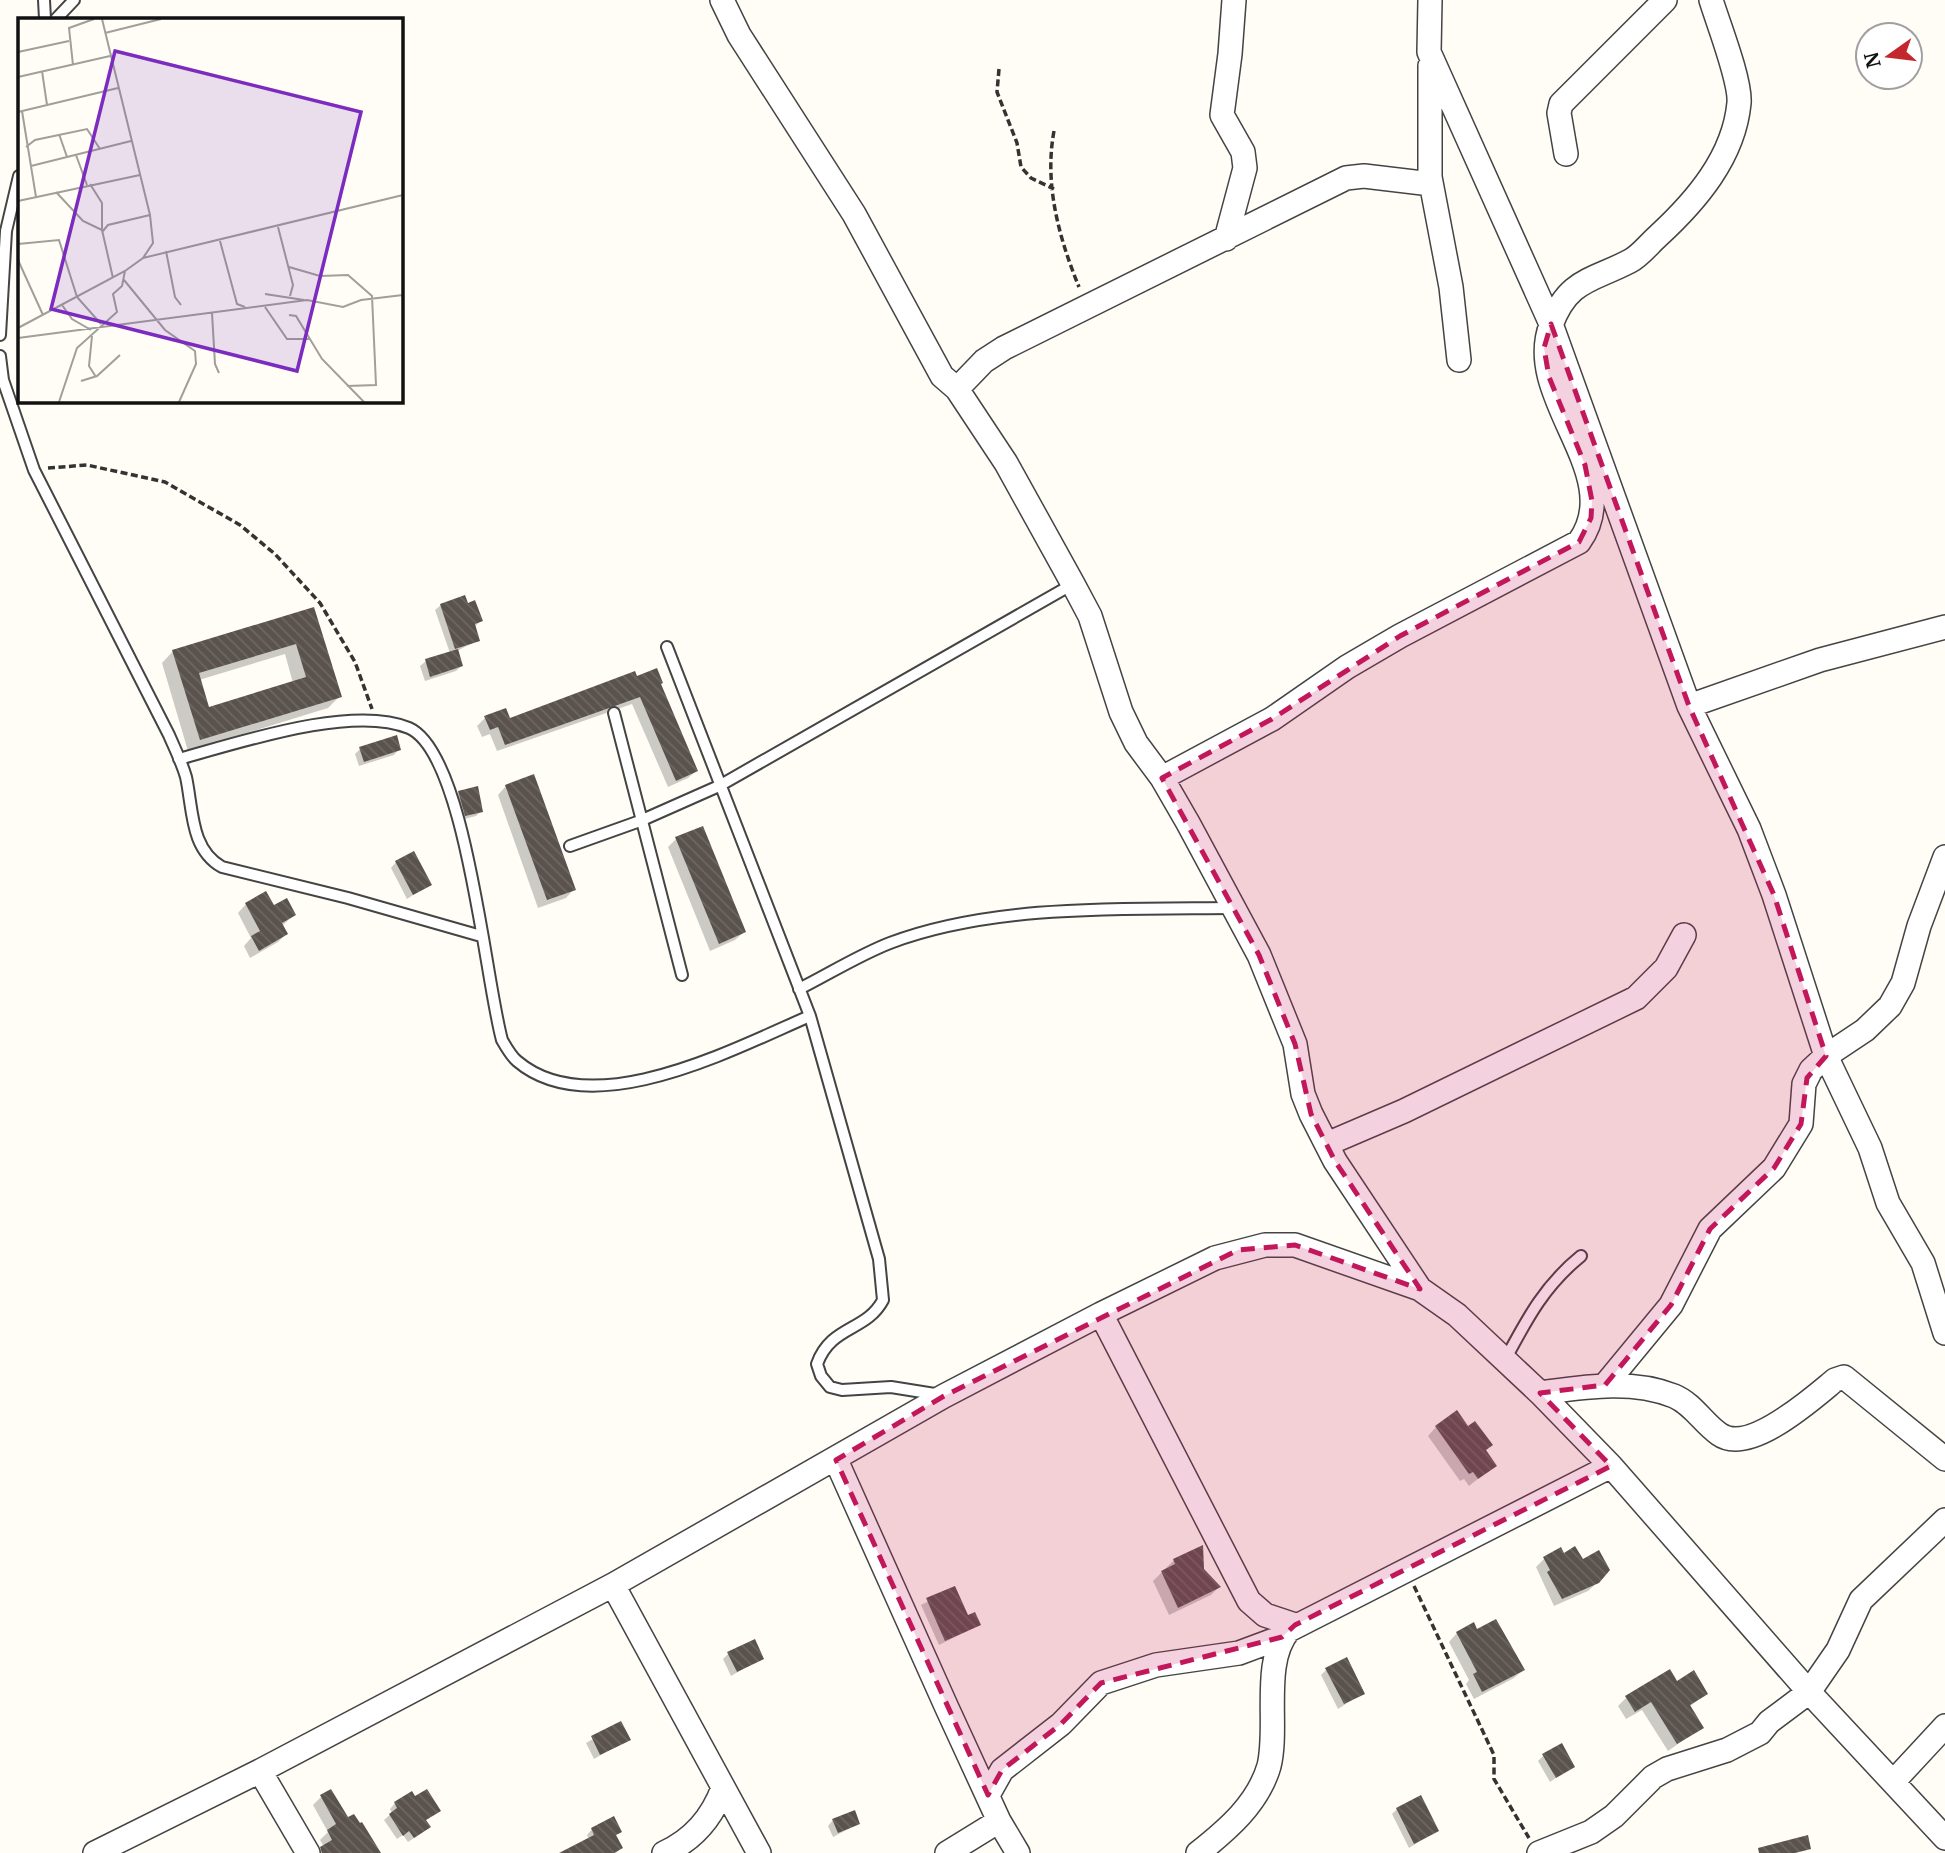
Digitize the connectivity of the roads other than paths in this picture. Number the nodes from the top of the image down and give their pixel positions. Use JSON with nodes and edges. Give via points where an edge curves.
{"nodes":[{"id":1,"x":44,"y":0,"type":"edge"},
{"id":2,"x":74,"y":0,"type":"edge"},
{"id":3,"x":722,"y":0,"type":"edge"},
{"id":4,"x":1234,"y":0,"type":"edge"},
{"id":5,"x":1430,"y":0,"type":"edge"},
{"id":6,"x":1665,"y":0,"type":"edge"},
{"id":7,"x":1711,"y":0,"type":"edge"},
{"id":8,"x":45,"y":18,"type":"edge"},
{"id":9,"x":57,"y":18,"type":"edge"},
{"id":10,"x":1429,"y":52,"type":"junction"},
{"id":11,"x":1566,"y":155,"type":"dead end"},
{"id":12,"x":18,"y":179,"type":"edge"},
{"id":13,"x":1431,"y":184,"type":"junction"},
{"id":14,"x":3,"y":228,"type":"edge"},
{"id":15,"x":1226,"y":239,"type":"junction"},
{"id":16,"x":1551,"y":324,"type":"junction"},
{"id":17,"x":0,"y":335,"type":"edge"},
{"id":18,"x":0,"y":356,"type":"edge"},
{"id":19,"x":1458,"y":360,"type":"dead end"},
{"id":20,"x":957,"y":389,"type":"junction"},
{"id":21,"x":1073,"y":584,"type":"junction"},
{"id":22,"x":1945,"y":626,"type":"edge"},
{"id":23,"x":667,"y":647,"type":"dead end"},
{"id":24,"x":1689,"y":706,"type":"junction"},
{"id":25,"x":614,"y":713,"type":"dead end"},
{"id":26,"x":180,"y":759,"type":"junction"},
{"id":27,"x":1162,"y":778,"type":"junction"},
{"id":28,"x":719,"y":786,"type":"junction"},
{"id":29,"x":639,"y":821,"type":"junction"},
{"id":30,"x":570,"y":846,"type":"dead end"},
{"id":31,"x":1945,"y":858,"type":"edge"},
{"id":32,"x":1234,"y":908,"type":"junction"},
{"id":33,"x":1684,"y":935,"type":"dead end"},
{"id":34,"x":481,"y":936,"type":"junction"},
{"id":35,"x":682,"y":975,"type":"dead end"},
{"id":36,"x":799,"y":989,"type":"junction"},
{"id":37,"x":810,"y":1016,"type":"junction"},
{"id":38,"x":1826,"y":1056,"type":"junction"},
{"id":39,"x":1327,"y":1144,"type":"junction"},
{"id":40,"x":1581,"y":1256,"type":"dead end"},
{"id":41,"x":1420,"y":1289,"type":"junction"},
{"id":42,"x":1101,"y":1314,"type":"junction"},
{"id":43,"x":1945,"y":1333,"type":"edge"},
{"id":44,"x":1505,"y":1360,"type":"junction"},
{"id":45,"x":1605,"y":1385,"type":"junction"},
{"id":46,"x":1540,"y":1393,"type":"junction"},
{"id":47,"x":943,"y":1396,"type":"junction"},
{"id":48,"x":1945,"y":1459,"type":"edge"},
{"id":49,"x":836,"y":1460,"type":"junction"},
{"id":50,"x":1611,"y":1466,"type":"junction"},
{"id":51,"x":1945,"y":1520,"type":"edge"},
{"id":52,"x":613,"y":1585,"type":"junction"},
{"id":53,"x":1289,"y":1631,"type":"junction"},
{"id":54,"x":1809,"y":1692,"type":"junction"},
{"id":55,"x":1945,"y":1726,"type":"edge"},
{"id":56,"x":260,"y":1771,"type":"junction"},
{"id":57,"x":1894,"y":1781,"type":"junction"},
{"id":58,"x":723,"y":1788,"type":"junction"},
{"id":59,"x":988,"y":1795,"type":"junction"},
{"id":60,"x":999,"y":1821,"type":"junction"},
{"id":61,"x":1945,"y":1838,"type":"edge"},
{"id":62,"x":1534,"y":1847,"type":"edge"},
{"id":63,"x":95,"y":1853,"type":"edge"},
{"id":64,"x":308,"y":1853,"type":"edge"},
{"id":65,"x":664,"y":1853,"type":"edge"},
{"id":66,"x":759,"y":1853,"type":"edge"},
{"id":67,"x":947,"y":1853,"type":"edge"},
{"id":68,"x":1018,"y":1853,"type":"edge"},
{"id":69,"x":1198,"y":1853,"type":"edge"}],
"edges":[{"from":1,"to":8,"type":"lane"},
{"from":2,"to":9,"type":"lane"},
{"from":3,"to":20,"type":"street","via":[[854,214],[942,376]]},
{"from":4,"to":15,"type":"street","via":[[1222,115],[1243,152],[1245,167]]},
{"from":5,"to":10,"type":"street"},
{"from":6,"to":11,"type":"street","via":[[1561,104]]},
{"from":7,"to":16,"type":"street","via":[[1739,100],[1734,125],[1712,176],[1692,204],[1636,257],[1571,289]]},
{"from":10,"to":13,"type":"street"},
{"from":10,"to":16,"type":"street"},
{"from":12,"to":14,"type":"lane"},
{"from":13,"to":15,"type":"street","via":[[1346,178]]},
{"from":13,"to":19,"type":"street","via":[[1451,287]]},
{"from":14,"to":17,"type":"lane"},
{"from":15,"to":20,"type":"street","via":[[1004,348]]},
{"from":16,"to":24,"type":"street"},
{"from":16,"to":27,"type":"street","via":[[1544,348],[1549,377],[1585,465],[1592,500],[1591,518],[1578,542],[1400,636],[1272,719]]},
{"from":18,"to":26,"type":"lane","via":[[3,380],[34,471]]},
{"from":20,"to":21,"type":"street","via":[[1006,463]]},
{"from":21,"to":27,"type":"street","via":[[1096,632],[1121,712],[1136,743]]},
{"from":21,"to":28,"type":"lane"},
{"from":22,"to":24,"type":"street","via":[[1820,660]]},
{"from":23,"to":28,"type":"lane"},
{"from":24,"to":38,"type":"street","via":[[1749,829]]},
{"from":25,"to":29,"type":"lane"},
{"from":26,"to":34,"type":"lane","via":[[198,839],[209,859],[222,867]]},
{"from":26,"to":34,"type":"lane","via":[[349,720],[411,729],[432,749],[456,812]]},
{"from":27,"to":32,"type":"street"},
{"from":28,"to":29,"type":"lane"},
{"from":28,"to":36,"type":"lane"},
{"from":29,"to":30,"type":"lane"},
{"from":29,"to":35,"type":"lane"},
{"from":31,"to":38,"type":"street","via":[[1903,982],[1890,1006],[1865,1030]]},
{"from":32,"to":36,"type":"lane","via":[[1098,910],[971,921],[888,943]]},
{"from":32,"to":39,"type":"street","via":[[1286,1019],[1303,1094]]},
{"from":33,"to":39,"type":"street","via":[[1666,968],[1636,998]]},
{"from":34,"to":37,"type":"lane","via":[[502,1040],[516,1060],[539,1075],[589,1086],[631,1084],[706,1060]]},
{"from":36,"to":37,"type":"lane"},
{"from":37,"to":47,"type":"lane","via":[[882,1278],[883,1300],[869,1319],[836,1335],[821,1352],[817,1364],[821,1376],[830,1387],[842,1390],[891,1387]]},
{"from":38,"to":43,"type":"street","via":[[1870,1148],[1888,1203],[1923,1263]]},
{"from":38,"to":45,"type":"street","via":[[1807,1078],[1801,1125],[1774,1168],[1710,1229],[1671,1305]]},
{"from":39,"to":41,"type":"street"},
{"from":40,"to":44,"type":"lane","via":[[1556,1276]]},
{"from":41,"to":42,"type":"street","via":[[1296,1245],[1265,1245],[1216,1258]]},
{"from":41,"to":44,"type":"street","via":[[1457,1315]]},
{"from":42,"to":47,"type":"street"},
{"from":42,"to":53,"type":"street","via":[[1249,1601]]},
{"from":44,"to":46,"type":"street"},
{"from":45,"to":46,"type":"street"},
{"from":45,"to":48,"type":"street","via":[[1653,1389],[1675,1397],[1729,1439],[1780,1424],[1844,1377]]},
{"from":46,"to":50,"type":"street"},
{"from":47,"to":49,"type":"street"},
{"from":49,"to":52,"type":"street"},
{"from":49,"to":59,"type":"street"},
{"from":50,"to":53,"type":"street"},
{"from":50,"to":54,"type":"street"},
{"from":51,"to":54,"type":"street","via":[[1861,1600],[1838,1650]]},
{"from":52,"to":56,"type":"street"},
{"from":52,"to":58,"type":"street"},
{"from":53,"to":59,"type":"street","via":[[1239,1653],[1156,1665],[1101,1683],[1061,1724],[1002,1770]]},
{"from":53,"to":69,"type":"street","via":[[1274,1678],[1272,1746],[1265,1776],[1245,1810]]},
{"from":54,"to":57,"type":"street"},
{"from":54,"to":62,"type":"street","via":[[1752,1739],[1653,1777],[1591,1832]]},
{"from":55,"to":57,"type":"street"},
{"from":56,"to":63,"type":"street"},
{"from":56,"to":64,"type":"street"},
{"from":57,"to":61,"type":"street"},
{"from":58,"to":65,"type":"street","via":[[703,1826]]},
{"from":58,"to":66,"type":"street"},
{"from":59,"to":60,"type":"street"},
{"from":60,"to":67,"type":"street"},
{"from":60,"to":68,"type":"street"}]}
